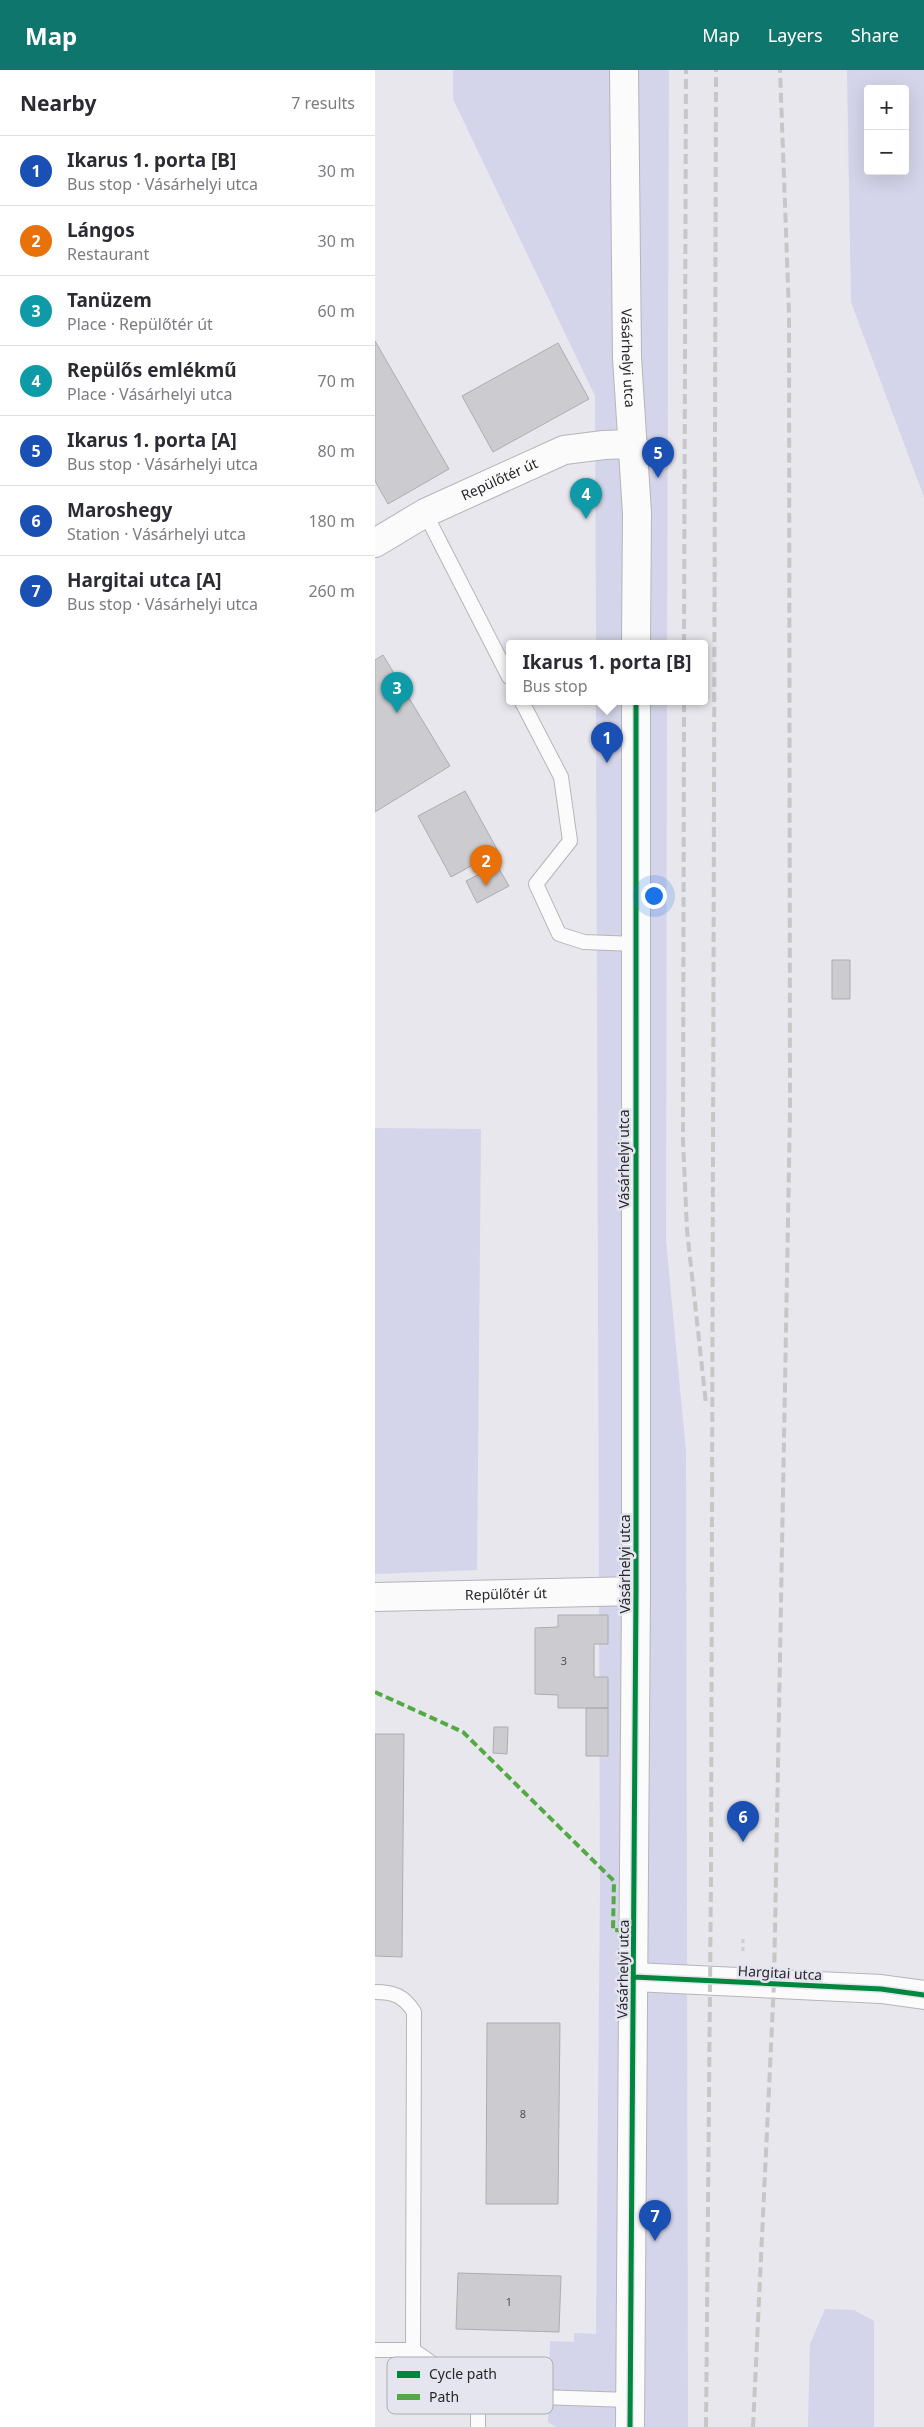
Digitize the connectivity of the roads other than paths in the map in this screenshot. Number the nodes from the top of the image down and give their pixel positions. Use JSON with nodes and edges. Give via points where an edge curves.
{"nodes":[{"id":1,"x":625,"y":70,"type":"edge"},
{"id":2,"x":633,"y":444,"type":"junction"},
{"id":3,"x":425,"y":513,"type":"junction"},
{"id":4,"x":375,"y":542,"type":"edge"},
{"id":5,"x":636,"y":640,"type":"edge"},
{"id":6,"x":506,"y":671,"type":"edge"},
{"id":7,"x":525,"y":705,"type":"edge"},
{"id":8,"x":636,"y":705,"type":"edge"},
{"id":9,"x":635,"y":944,"type":"junction"},
{"id":10,"x":636,"y":1590,"type":"junction"},
{"id":11,"x":375,"y":1597,"type":"edge"},
{"id":12,"x":634,"y":1977,"type":"junction"},
{"id":13,"x":375,"y":1992,"type":"edge"},
{"id":14,"x":924,"y":1995,"type":"edge"},
{"id":15,"x":375,"y":2350,"type":"edge"},
{"id":16,"x":413,"y":2350,"type":"junction"},
{"id":17,"x":423,"y":2357,"type":"edge"},
{"id":18,"x":553,"y":2397,"type":"edge"},
{"id":19,"x":630,"y":2400,"type":"junction"},
{"id":20,"x":477,"y":2414,"type":"edge"},
{"id":21,"x":477,"y":2427,"type":"edge"},
{"id":22,"x":630,"y":2427,"type":"edge"}],
"edges":[{"from":1,"to":2,"type":"street","name":"Vásárhelyi utca","via":[[627,358]]},
{"from":2,"to":3,"type":"street","name":"Repülőtér út","via":[[604,444],[564,450]]},
{"from":2,"to":5,"type":"street","name":"Vásárhelyi utca","via":[[637,513]]},
{"from":3,"to":4,"type":"street","name":"Repülőtér út"},
{"from":3,"to":6,"type":"lane"},
{"from":7,"to":9,"type":"lane","via":[[561,777],[570,841],[536,884],[539,892],[559,934],[584,942]]},
{"from":8,"to":9,"type":"street","name":"Vásárhelyi utca"},
{"from":9,"to":10,"type":"street","name":"Vásárhelyi utca"},
{"from":10,"to":11,"type":"street","name":"Repülőtér út"},
{"from":10,"to":12,"type":"street","name":"Vásárhelyi utca"},
{"from":12,"to":14,"type":"street","name":"Hargitai utca","via":[[881,1989]]},
{"from":12,"to":19,"type":"street","name":"Vásárhelyi utca"},
{"from":13,"to":16,"type":"lane","via":[[392,1992],[406,1999],[414,2012]]},
{"from":15,"to":16,"type":"lane"},
{"from":16,"to":17,"type":"lane"},
{"from":18,"to":19,"type":"lane"},
{"from":19,"to":22,"type":"street","name":"Vásárhelyi utca"},
{"from":20,"to":21,"type":"lane"}]}
